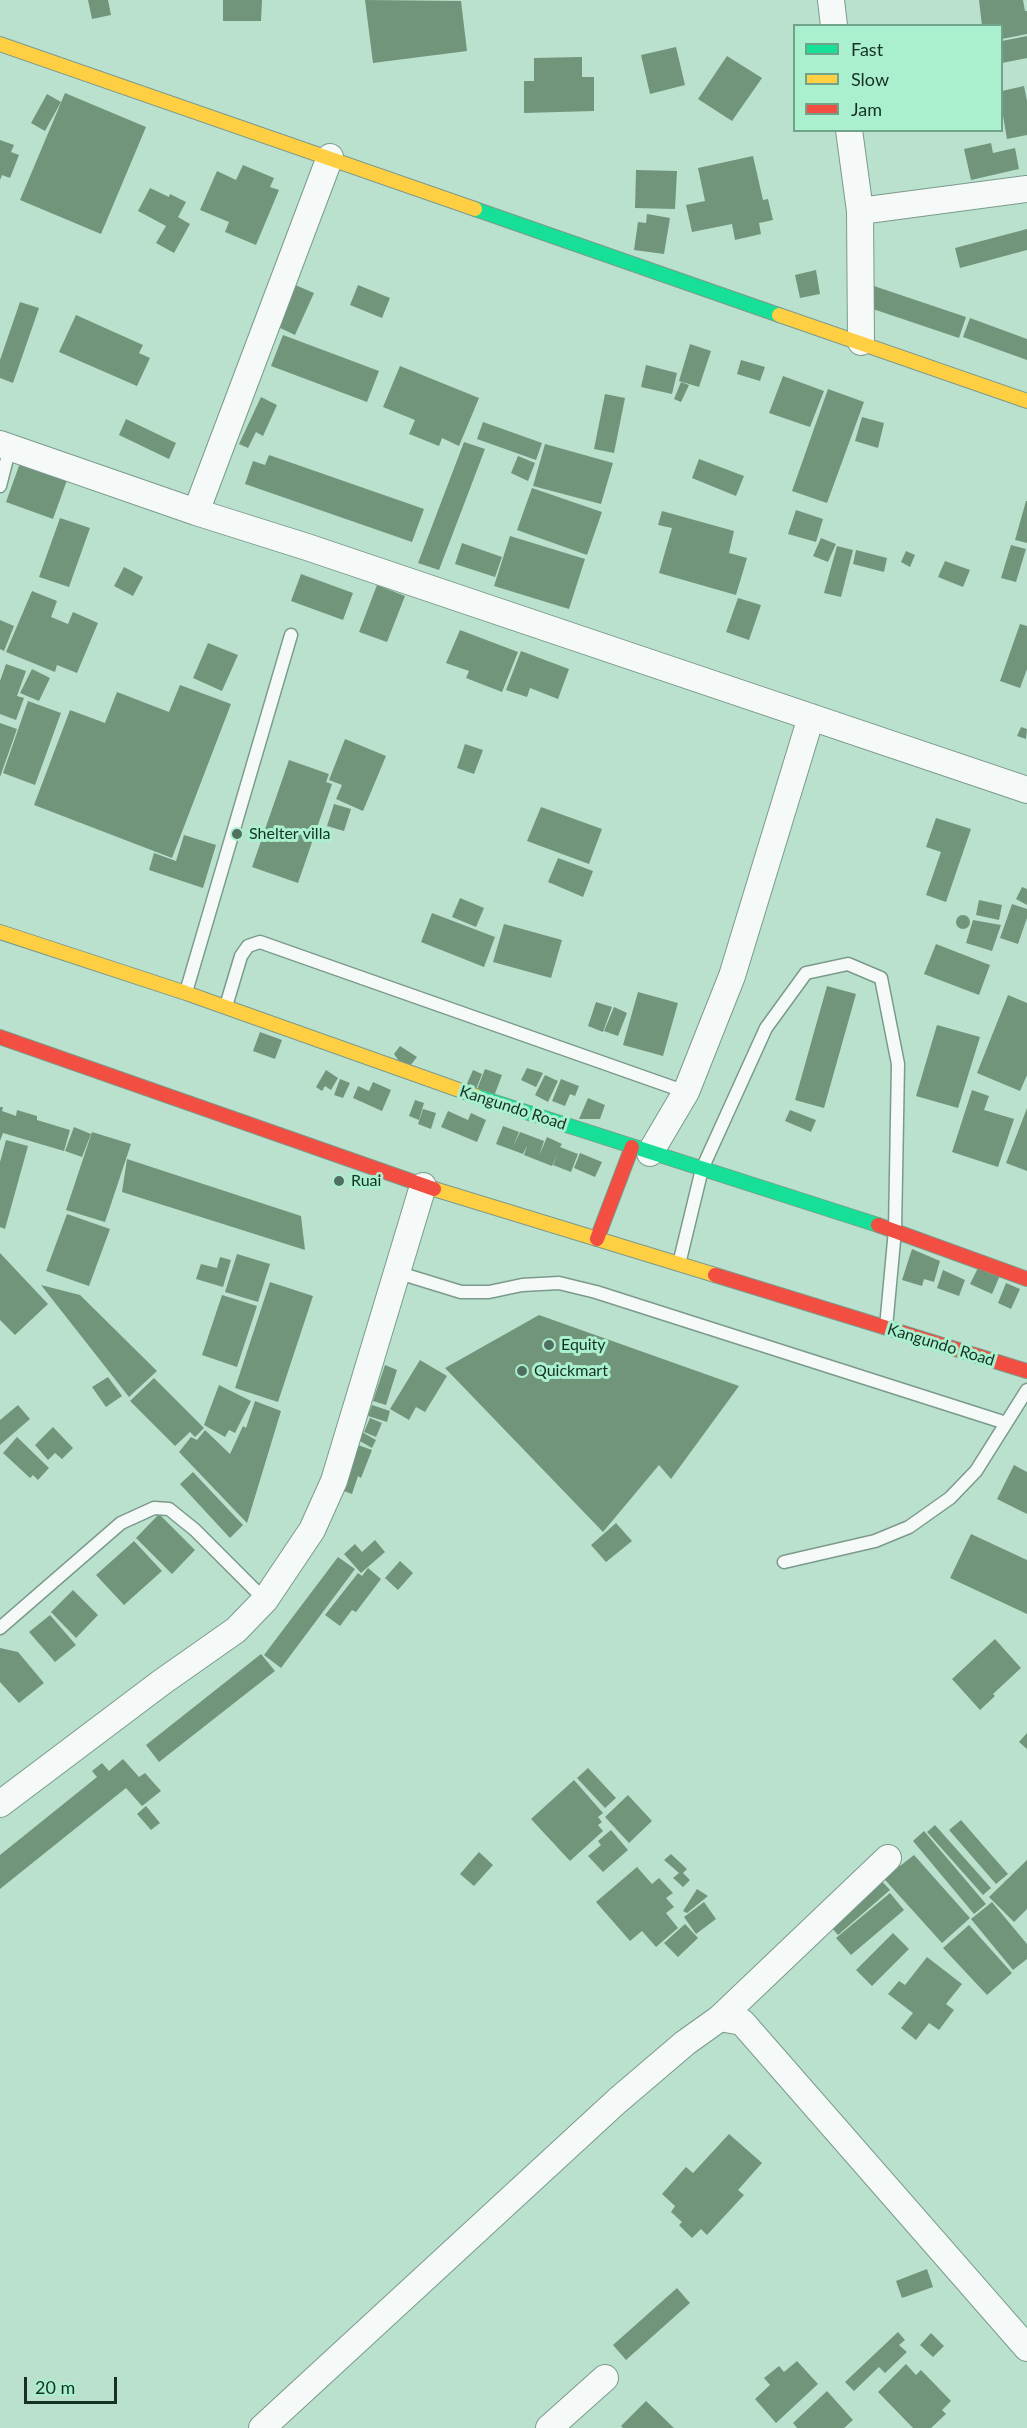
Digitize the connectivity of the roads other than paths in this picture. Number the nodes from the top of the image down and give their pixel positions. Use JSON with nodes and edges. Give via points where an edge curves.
{"nodes":[{"id":1,"x":831,"y":0,"type":"edge"},
{"id":2,"x":834,"y":24,"type":"edge"},
{"id":3,"x":0,"y":44,"type":"edge"},
{"id":4,"x":849,"y":132,"type":"edge"},
{"id":5,"x":330,"y":157,"type":"junction"},
{"id":6,"x":1027,"y":189,"type":"edge"},
{"id":7,"x":860,"y":211,"type":"junction"},
{"id":8,"x":861,"y":342,"type":"junction"},
{"id":9,"x":1027,"y":400,"type":"edge"},
{"id":10,"x":5,"y":445,"type":"edge"},
{"id":11,"x":0,"y":486,"type":"edge"},
{"id":12,"x":196,"y":512,"type":"junction"},
{"id":13,"x":291,"y":635,"type":"dead end"},
{"id":14,"x":811,"y":717,"type":"junction"},
{"id":15,"x":1027,"y":790,"type":"edge"},
{"id":16,"x":0,"y":932,"type":"edge"},
{"id":17,"x":186,"y":993,"type":"junction"},
{"id":18,"x":225,"y":1007,"type":"junction"},
{"id":19,"x":0,"y":1037,"type":"edge"},
{"id":20,"x":686,"y":1092,"type":"junction"},
{"id":21,"x":641,"y":1150,"type":"junction"},
{"id":22,"x":702,"y":1169,"type":"junction"},
{"id":23,"x":423,"y":1186,"type":"junction"},
{"id":24,"x":895,"y":1230,"type":"junction"},
{"id":25,"x":597,"y":1239,"type":"junction"},
{"id":26,"x":679,"y":1265,"type":"junction"},
{"id":27,"x":396,"y":1272,"type":"junction"},
{"id":28,"x":1027,"y":1279,"type":"edge"},
{"id":29,"x":886,"y":1328,"type":"junction"},
{"id":30,"x":1027,"y":1371,"type":"edge"},
{"id":31,"x":1027,"y":1390,"type":"edge"},
{"id":32,"x":1006,"y":1423,"type":"junction"},
{"id":33,"x":784,"y":1562,"type":"dead end"},
{"id":34,"x":265,"y":1600,"type":"junction"},
{"id":35,"x":0,"y":1628,"type":"edge"},
{"id":36,"x":0,"y":1804,"type":"edge"},
{"id":37,"x":888,"y":1858,"type":"dead end"},
{"id":38,"x":720,"y":2018,"type":"junction"},
{"id":39,"x":1027,"y":2348,"type":"edge"},
{"id":40,"x":605,"y":2378,"type":"dead end"},
{"id":41,"x":266,"y":2427,"type":"edge"},
{"id":42,"x":549,"y":2428,"type":"edge"}],
"edges":[{"from":1,"to":2,"type":"street"},
{"from":3,"to":5,"type":"main road"},
{"from":4,"to":7,"type":"street"},
{"from":5,"to":8,"type":"main road"},
{"from":5,"to":12,"type":"street"},
{"from":6,"to":7,"type":"street"},
{"from":7,"to":8,"type":"street"},
{"from":8,"to":9,"type":"main road"},
{"from":10,"to":11,"type":"lane"},
{"from":10,"to":12,"type":"street"},
{"from":12,"to":14,"type":"street"},
{"from":13,"to":17,"type":"lane"},
{"from":14,"to":15,"type":"street"},
{"from":14,"to":20,"type":"street","via":[[732,976]]},
{"from":16,"to":17,"type":"main road","name":"Kangundo Road"},
{"from":17,"to":18,"type":"main road","name":"Kangundo Road"},
{"from":18,"to":20,"type":"lane","via":[[241,956],[248,946],[260,942]]},
{"from":18,"to":21,"type":"main road","name":"Kangundo Road","via":[[424,1079]]},
{"from":19,"to":23,"type":"main road","name":"Kangundo Road"},
{"from":20,"to":21,"type":"street"},
{"from":21,"to":22,"type":"main road","name":"Kangundo Road"},
{"from":21,"to":25,"type":"main road"},
{"from":22,"to":24,"type":"main road","name":"Kangundo Road"},
{"from":22,"to":24,"type":"lane","via":[[766,1028],[806,973],[848,964],[881,978],[898,1064]]},
{"from":22,"to":26,"type":"lane"},
{"from":23,"to":25,"type":"main road","name":"Kangundo Road"},
{"from":23,"to":27,"type":"street"},
{"from":24,"to":28,"type":"main road","name":"Kangundo Road"},
{"from":24,"to":29,"type":"lane"},
{"from":25,"to":26,"type":"main road","name":"Kangundo Road"},
{"from":26,"to":29,"type":"main road","name":"Kangundo Road"},
{"from":27,"to":32,"type":"lane","via":[[460,1292],[559,1283],[596,1292]]},
{"from":27,"to":34,"type":"street","via":[[334,1481],[312,1530]]},
{"from":29,"to":30,"type":"main road","name":"Kangundo Road"},
{"from":31,"to":32,"type":"lane"},
{"from":32,"to":33,"type":"lane","via":[[976,1471],[950,1498],[909,1527],[875,1541]]},
{"from":34,"to":35,"type":"lane","via":[[195,1530],[169,1509],[154,1508],[121,1523]]},
{"from":34,"to":36,"type":"street","via":[[236,1630]]},
{"from":37,"to":38,"type":"street"},
{"from":38,"to":39,"type":"street","via":[[742,2022]]},
{"from":38,"to":41,"type":"street","via":[[617,2101]]},
{"from":40,"to":42,"type":"street"}]}
